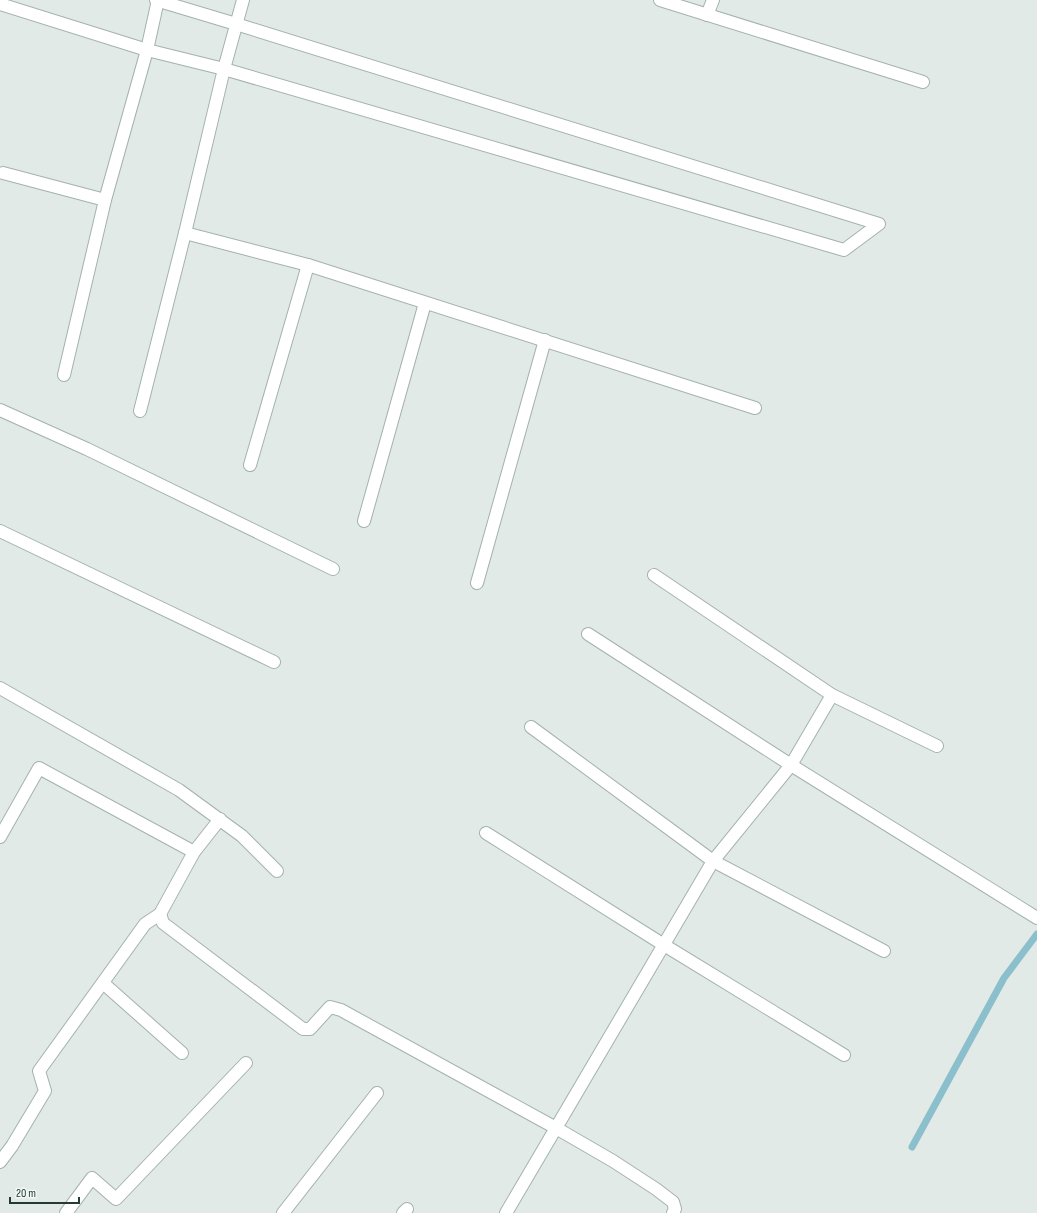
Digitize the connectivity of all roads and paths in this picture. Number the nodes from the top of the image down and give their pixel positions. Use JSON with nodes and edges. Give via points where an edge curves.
{"nodes":[{"id":1,"x":157,"y":0,"type":"edge"},
{"id":2,"x":243,"y":0,"type":"edge"},
{"id":3,"x":660,"y":0,"type":"edge"},
{"id":4,"x":713,"y":0,"type":"edge"},
{"id":5,"x":0,"y":4,"type":"edge"},
{"id":6,"x":707,"y":15,"type":"junction"},
{"id":7,"x":236,"y":24,"type":"junction"},
{"id":8,"x":147,"y":50,"type":"junction"},
{"id":9,"x":224,"y":69,"type":"junction"},
{"id":10,"x":923,"y":82,"type":"dead end"},
{"id":11,"x":3,"y":174,"type":"dead end"},
{"id":12,"x":105,"y":200,"type":"junction"},
{"id":13,"x":185,"y":233,"type":"junction"},
{"id":14,"x":308,"y":265,"type":"junction"},
{"id":15,"x":425,"y":303,"type":"junction"},
{"id":16,"x":545,"y":340,"type":"junction"},
{"id":17,"x":64,"y":374,"type":"dead end"},
{"id":18,"x":755,"y":408,"type":"dead end"},
{"id":19,"x":0,"y":410,"type":"edge"},
{"id":20,"x":140,"y":411,"type":"dead end"},
{"id":21,"x":250,"y":465,"type":"dead end"},
{"id":22,"x":364,"y":521,"type":"dead end"},
{"id":23,"x":0,"y":531,"type":"edge"},
{"id":24,"x":333,"y":569,"type":"dead end"},
{"id":25,"x":654,"y":575,"type":"dead end"},
{"id":26,"x":477,"y":583,"type":"dead end"},
{"id":27,"x":588,"y":634,"type":"dead end"},
{"id":28,"x":274,"y":662,"type":"dead end"},
{"id":29,"x":0,"y":688,"type":"edge"},
{"id":30,"x":832,"y":695,"type":"junction"},
{"id":31,"x":531,"y":727,"type":"dead end"},
{"id":32,"x":937,"y":746,"type":"dead end"},
{"id":33,"x":792,"y":765,"type":"junction"},
{"id":34,"x":220,"y":820,"type":"junction"},
{"id":35,"x":486,"y":833,"type":"dead end"},
{"id":36,"x":0,"y":837,"type":"edge"},
{"id":37,"x":194,"y":852,"type":"junction"},
{"id":38,"x":713,"y":861,"type":"junction"},
{"id":39,"x":277,"y":871,"type":"dead end"},
{"id":40,"x":160,"y":914,"type":"junction"},
{"id":41,"x":1037,"y":918,"type":"edge"},
{"id":42,"x":664,"y":945,"type":"junction"},
{"id":43,"x":884,"y":951,"type":"dead end"},
{"id":44,"x":103,"y":983,"type":"junction"},
{"id":45,"x":182,"y":1053,"type":"dead end"},
{"id":46,"x":844,"y":1055,"type":"dead end"},
{"id":47,"x":246,"y":1063,"type":"dead end"},
{"id":48,"x":377,"y":1093,"type":"dead end"},
{"id":49,"x":556,"y":1128,"type":"junction"},
{"id":50,"x":0,"y":1162,"type":"edge"},
{"id":51,"x":66,"y":1213,"type":"edge"},
{"id":52,"x":283,"y":1213,"type":"edge"},
{"id":53,"x":506,"y":1213,"type":"edge"},
{"id":54,"x":673,"y":1213,"type":"edge"}],
"edges":[{"from":1,"to":7,"type":"street"},
{"from":1,"to":8,"type":"street"},
{"from":2,"to":7,"type":"street"},
{"from":3,"to":6,"type":"street"},
{"from":4,"to":6,"type":"street"},
{"from":5,"to":8,"type":"street"},
{"from":6,"to":10,"type":"street"},
{"from":7,"to":9,"type":"street"},
{"from":7,"to":9,"type":"street","via":[[879,224],[844,250]]},
{"from":8,"to":9,"type":"street"},
{"from":8,"to":12,"type":"street"},
{"from":9,"to":13,"type":"street"},
{"from":11,"to":12,"type":"street"},
{"from":12,"to":17,"type":"street"},
{"from":13,"to":14,"type":"street"},
{"from":13,"to":20,"type":"street"},
{"from":14,"to":15,"type":"street"},
{"from":14,"to":21,"type":"street"},
{"from":15,"to":16,"type":"street"},
{"from":15,"to":22,"type":"street"},
{"from":16,"to":18,"type":"street"},
{"from":16,"to":26,"type":"street"},
{"from":19,"to":24,"type":"street","via":[[87,449]]},
{"from":23,"to":28,"type":"street"},
{"from":25,"to":30,"type":"street"},
{"from":27,"to":33,"type":"street"},
{"from":29,"to":34,"type":"street","via":[[179,790]]},
{"from":30,"to":32,"type":"street"},
{"from":30,"to":33,"type":"street"},
{"from":31,"to":38,"type":"street"},
{"from":33,"to":38,"type":"street"},
{"from":33,"to":41,"type":"street"},
{"from":34,"to":37,"type":"street"},
{"from":34,"to":39,"type":"street","via":[[242,836]]},
{"from":35,"to":42,"type":"street"},
{"from":36,"to":37,"type":"street","via":[[39,768]]},
{"from":37,"to":40,"type":"street"},
{"from":38,"to":42,"type":"street"},
{"from":38,"to":43,"type":"street"},
{"from":40,"to":44,"type":"street","via":[[145,924]]},
{"from":40,"to":49,"type":"street","via":[[163,923],[302,1029],[310,1029],[330,1007],[341,1010]]},
{"from":42,"to":46,"type":"street"},
{"from":42,"to":49,"type":"street"},
{"from":44,"to":45,"type":"street"},
{"from":44,"to":50,"type":"street","via":[[39,1071],[45,1091]]},
{"from":47,"to":51,"type":"street","via":[[116,1199],[92,1178]]},
{"from":48,"to":52,"type":"street"},
{"from":49,"to":53,"type":"street"},
{"from":49,"to":54,"type":"street","via":[[656,1189],[673,1202]]}]}
